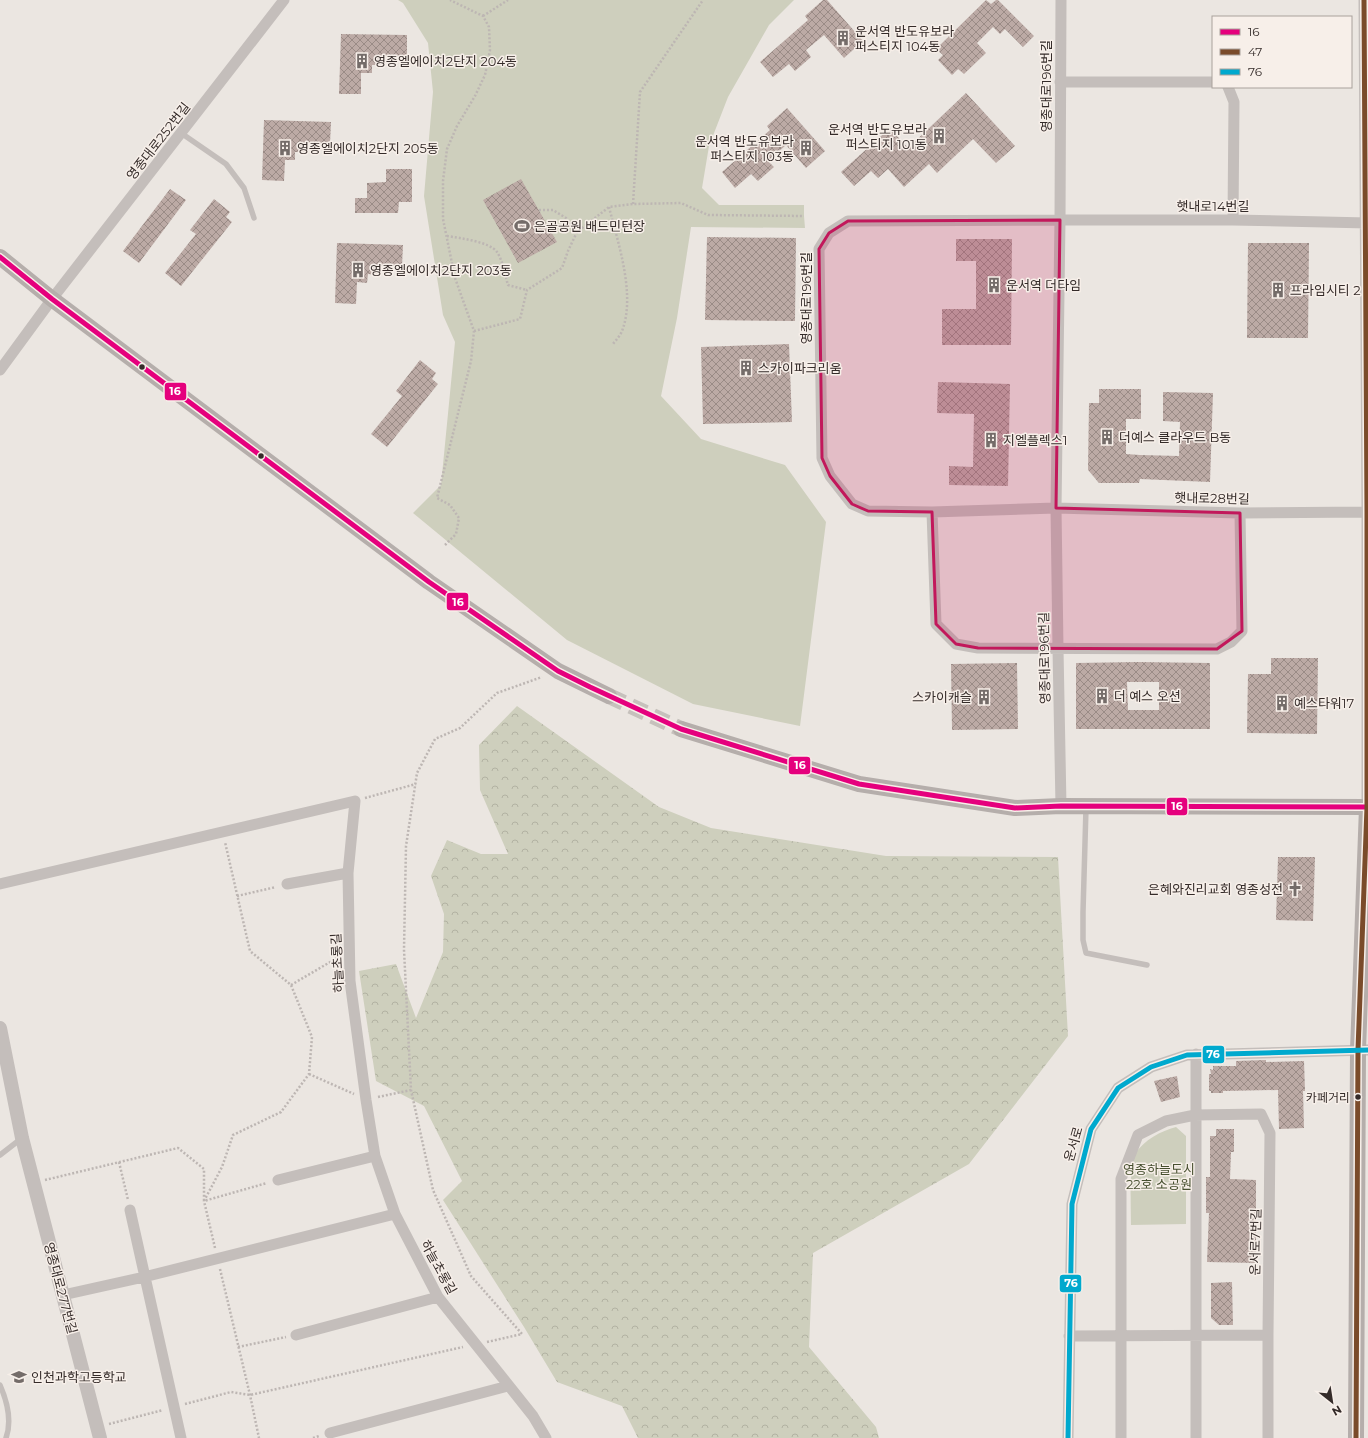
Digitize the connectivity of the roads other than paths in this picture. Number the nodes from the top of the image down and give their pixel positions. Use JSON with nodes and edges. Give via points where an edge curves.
{"nodes":[{"id":1,"x":284,"y":0,"type":"edge"},
{"id":2,"x":1061,"y":0,"type":"edge"},
{"id":3,"x":1364,"y":0,"type":"edge"},
{"id":4,"x":1060,"y":82,"type":"junction"},
{"id":5,"x":1212,"y":82,"type":"edge"},
{"id":6,"x":1228,"y":88,"type":"edge"},
{"id":7,"x":181,"y":133,"type":"junction"},
{"id":8,"x":254,"y":218,"type":"dead end"},
{"id":9,"x":1060,"y":220,"type":"junction"},
{"id":10,"x":1233,"y":220,"type":"junction"},
{"id":11,"x":1366,"y":223,"type":"edge"},
{"id":12,"x":0,"y":257,"type":"edge"},
{"id":13,"x":52,"y":298,"type":"junction"},
{"id":14,"x":0,"y":370,"type":"edge"},
{"id":15,"x":1056,"y":508,"type":"junction"},
{"id":16,"x":932,"y":512,"type":"junction"},
{"id":17,"x":1368,"y":512,"type":"edge"},
{"id":18,"x":1240,"y":513,"type":"junction"},
{"id":19,"x":1058,"y":649,"type":"junction"},
{"id":20,"x":609,"y":696,"type":"tunnel mouth"},
{"id":21,"x":682,"y":729,"type":"tunnel mouth"},
{"id":22,"x":1061,"y":806,"type":"junction"},
{"id":23,"x":1086,"y":806,"type":"junction"},
{"id":24,"x":1367,"y":807,"type":"edge"},
{"id":25,"x":348,"y":873,"type":"junction"},
{"id":26,"x":0,"y":884,"type":"edge"},
{"id":27,"x":286,"y":884,"type":"road end"},
{"id":28,"x":1147,"y":964,"type":"dead end"},
{"id":29,"x":0,"y":1028,"type":"edge"},
{"id":30,"x":1363,"y":1050,"type":"edge"},
{"id":31,"x":1196,"y":1054,"type":"junction"},
{"id":32,"x":1195,"y":1114,"type":"junction"},
{"id":33,"x":22,"y":1138,"type":"junction"},
{"id":34,"x":0,"y":1155,"type":"edge"},
{"id":35,"x":375,"y":1156,"type":"junction"},
{"id":36,"x":278,"y":1180,"type":"road end"},
{"id":37,"x":130,"y":1210,"type":"road end"},
{"id":38,"x":395,"y":1214,"type":"junction"},
{"id":39,"x":144,"y":1277,"type":"junction"},
{"id":40,"x":63,"y":1295,"type":"junction"},
{"id":41,"x":438,"y":1297,"type":"junction"},
{"id":42,"x":296,"y":1335,"type":"road end"},
{"id":43,"x":1196,"y":1335,"type":"junction"},
{"id":44,"x":1268,"y":1335,"type":"junction"},
{"id":45,"x":1069,"y":1336,"type":"junction"},
{"id":46,"x":1121,"y":1336,"type":"junction"},
{"id":47,"x":0,"y":1385,"type":"edge"},
{"id":48,"x":508,"y":1386,"type":"junction"},
{"id":49,"x":99,"y":1432,"type":"edge"},
{"id":50,"x":330,"y":1433,"type":"dead end"},
{"id":51,"x":6,"y":1438,"type":"edge"},
{"id":52,"x":181,"y":1438,"type":"edge"},
{"id":53,"x":546,"y":1438,"type":"edge"},
{"id":54,"x":1068,"y":1438,"type":"edge"},
{"id":55,"x":1121,"y":1438,"type":"edge"},
{"id":56,"x":1196,"y":1438,"type":"edge"},
{"id":57,"x":1268,"y":1438,"type":"edge"},
{"id":58,"x":1356,"y":1438,"type":"edge"}],
"edges":[{"from":1,"to":7,"type":"street","name":"영종대로252번길"},
{"from":2,"to":4,"type":"street","name":"영종대로196번길"},
{"from":3,"to":11,"type":"street"},
{"from":4,"to":5,"type":"street"},
{"from":4,"to":9,"type":"street","name":"영종대로196번길"},
{"from":6,"to":10,"type":"street","via":[[1234,102]]},
{"from":7,"to":8,"type":"lane","via":[[226,164],[244,188]]},
{"from":7,"to":13,"type":"street","name":"영종대로252번길"},
{"from":9,"to":10,"type":"street","name":"햇내로14번길"},
{"from":9,"to":15,"type":"street","name":"영종대로196번길"},
{"from":9,"to":16,"type":"street","name":"영종대로196번길","via":[[848,221],[829,233],[819,249],[822,458],[830,476],[852,504],[868,511]]},
{"from":10,"to":11,"type":"street","name":"햇내로14번길"},
{"from":11,"to":17,"type":"street"},
{"from":12,"to":13,"type":"main road"},
{"from":13,"to":14,"type":"street"},
{"from":13,"to":20,"type":"main road","via":[[429,582],[558,671]]},
{"from":15,"to":16,"type":"street","name":"영종대로196번길"},
{"from":15,"to":18,"type":"street","name":"햇내로28번길"},
{"from":15,"to":19,"type":"street","name":"영종대로196번길"},
{"from":16,"to":19,"type":"street","via":[[936,624],[956,644],[978,648]]},
{"from":17,"to":18,"type":"street","name":"햇내로28번길"},
{"from":17,"to":24,"type":"street"},
{"from":18,"to":19,"type":"street","via":[[1242,631],[1231,642],[1218,649]]},
{"from":19,"to":22,"type":"street","name":"영종대로196번길"},
{"from":21,"to":22,"type":"main road","via":[[859,784],[1015,808]]},
{"from":22,"to":23,"type":"main road"},
{"from":23,"to":24,"type":"main road"},
{"from":23,"to":28,"type":"lane","via":[[1083,940],[1086,953]]},
{"from":24,"to":30,"type":"main road"},
{"from":25,"to":26,"type":"street","name":"하늘초롱길","via":[[355,801]]},
{"from":25,"to":27,"type":"street"},
{"from":25,"to":35,"type":"street","name":"하늘초롱길","via":[[350,981]]},
{"from":29,"to":33,"type":"street","name":"영종대로277번길"},
{"from":30,"to":31,"type":"street","name":"운서로"},
{"from":30,"to":58,"type":"main road"},
{"from":31,"to":32,"type":"street"},
{"from":31,"to":45,"type":"street","name":"운서로","via":[[1151,1067],[1118,1088],[1091,1129],[1072,1204]]},
{"from":32,"to":43,"type":"street"},
{"from":32,"to":44,"type":"street","name":"운서로7번길","via":[[1262,1114],[1270,1133]]},
{"from":32,"to":46,"type":"street","name":"운서로7번길","via":[[1166,1121],[1138,1135],[1121,1179]]},
{"from":33,"to":34,"type":"lane"},
{"from":33,"to":40,"type":"street","name":"영종대로277번길"},
{"from":35,"to":36,"type":"street"},
{"from":35,"to":38,"type":"street","name":"하늘초롱길"},
{"from":37,"to":39,"type":"street"},
{"from":38,"to":39,"type":"street"},
{"from":38,"to":41,"type":"street","name":"하늘초롱길"},
{"from":39,"to":40,"type":"street"},
{"from":39,"to":52,"type":"street"},
{"from":40,"to":49,"type":"street","name":"영종대로277번길"},
{"from":41,"to":42,"type":"street"},
{"from":41,"to":48,"type":"street","name":"하늘초롱길"},
{"from":43,"to":44,"type":"street"},
{"from":43,"to":46,"type":"street"},
{"from":43,"to":56,"type":"street"},
{"from":44,"to":57,"type":"street","name":"운서로7번길"},
{"from":45,"to":46,"type":"street"},
{"from":45,"to":54,"type":"street","name":"운서로"},
{"from":46,"to":55,"type":"street","name":"운서로7번길"},
{"from":47,"to":51,"type":"lane","via":[[6,1398],[10,1429]]},
{"from":48,"to":50,"type":"street"},
{"from":48,"to":53,"type":"street","name":"하늘초롱길","via":[[533,1416]]}]}
